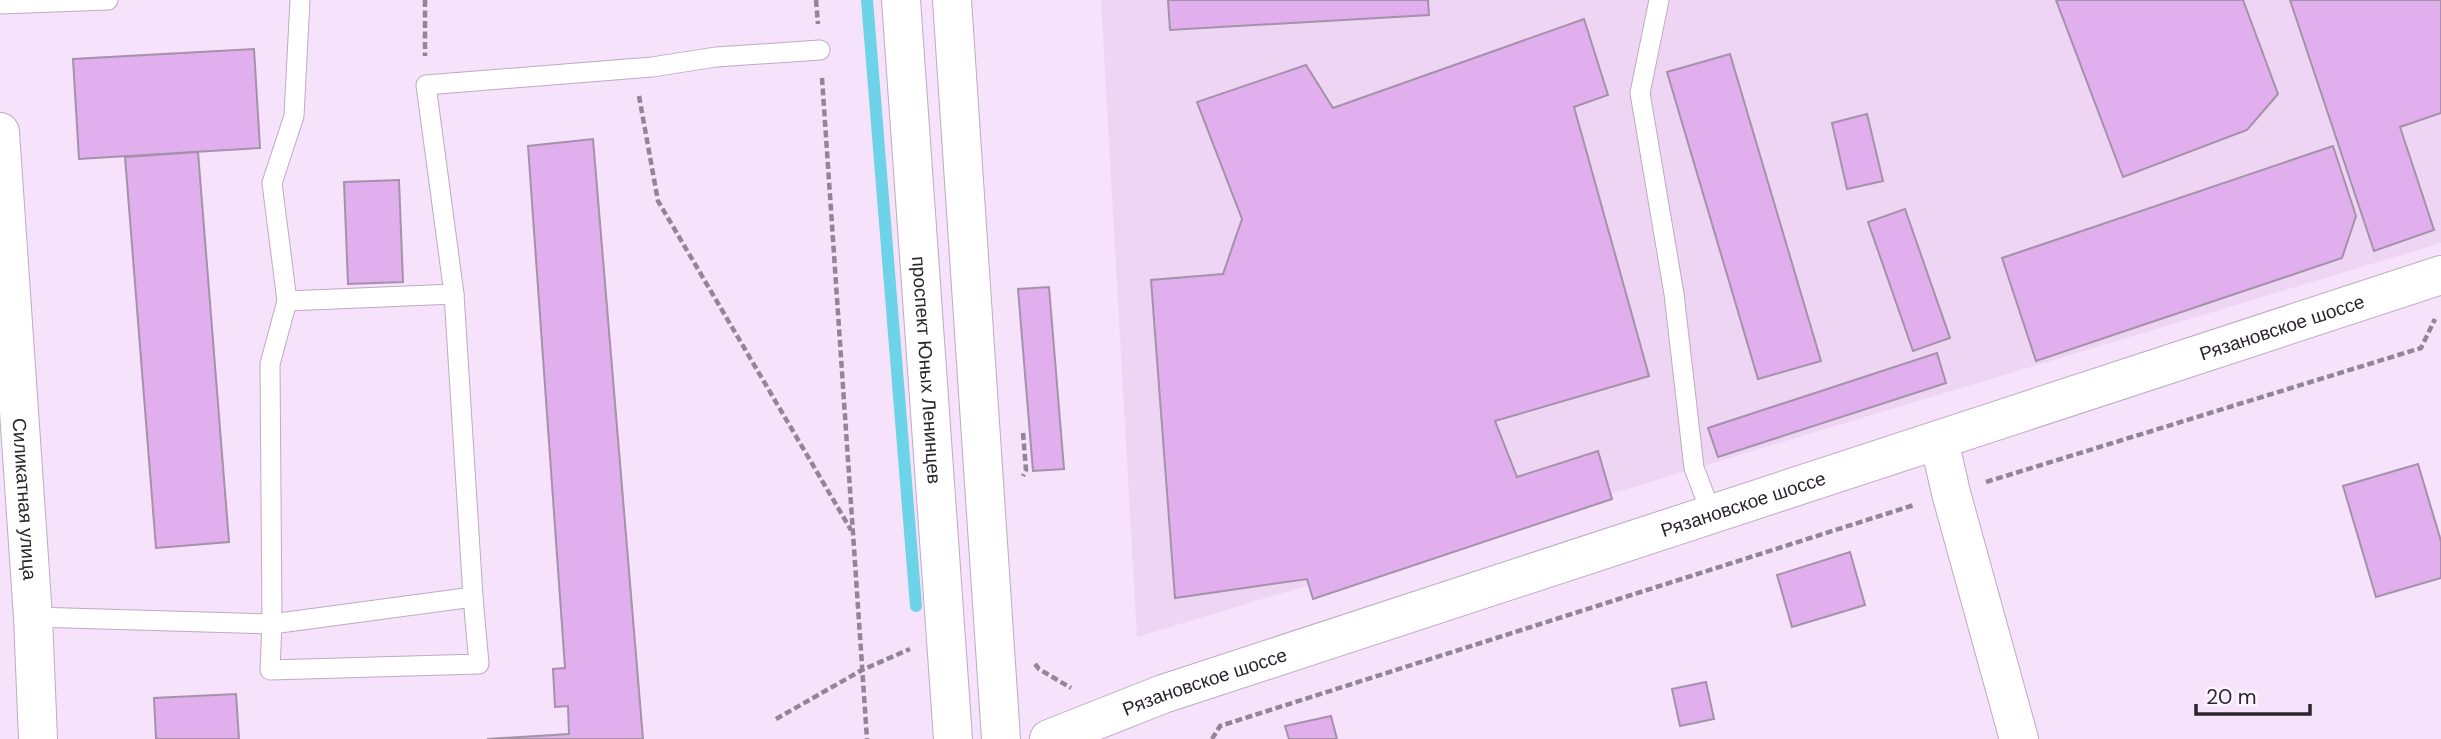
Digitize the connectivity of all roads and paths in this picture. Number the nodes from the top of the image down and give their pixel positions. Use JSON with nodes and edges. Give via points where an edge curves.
{"nodes":[{"id":1,"x":108,"y":0,"type":"edge"},
{"id":2,"x":300,"y":0,"type":"edge"},
{"id":3,"x":425,"y":0,"type":"edge"},
{"id":4,"x":816,"y":0,"type":"edge"},
{"id":5,"x":901,"y":0,"type":"edge"},
{"id":6,"x":951,"y":0,"type":"edge"},
{"id":7,"x":1659,"y":0,"type":"edge"},
{"id":8,"x":0,"y":4,"type":"edge"},
{"id":9,"x":820,"y":50,"type":"junction"},
{"id":10,"x":426,"y":85,"type":"junction"},
{"id":11,"x":639,"y":92,"type":"dead end"},
{"id":12,"x":0,"y":132,"type":"edge"},
{"id":13,"x":2441,"y":276,"type":"edge"},
{"id":14,"x":454,"y":293,"type":"junction"},
{"id":15,"x":287,"y":301,"type":"junction"},
{"id":16,"x":2436,"y":316,"type":"dead end"},
{"id":17,"x":1022,"y":429,"type":"dead end"},
{"id":18,"x":1938,"y":440,"type":"junction"},
{"id":19,"x":11,"y":458,"type":"edge"},
{"id":20,"x":1021,"y":480,"type":"dead end"},
{"id":21,"x":1951,"y":493,"type":"junction"},
{"id":22,"x":1712,"y":515,"type":"junction"},
{"id":23,"x":853,"y":533,"type":"junction"},
{"id":24,"x":472,"y":597,"type":"junction"},
{"id":25,"x":33,"y":617,"type":"junction"},
{"id":26,"x":272,"y":624,"type":"junction"},
{"id":27,"x":994,"y":645,"type":"junction"},
{"id":28,"x":947,"y":648,"type":"junction"},
{"id":29,"x":862,"y":670,"type":"junction"},
{"id":30,"x":1137,"y":703,"type":"junction"},
{"id":31,"x":776,"y":719,"type":"dead end"},
{"id":32,"x":38,"y":739,"type":"edge"},
{"id":33,"x":867,"y":739,"type":"edge"},
{"id":34,"x":953,"y":739,"type":"edge"},
{"id":35,"x":1001,"y":739,"type":"edge"},
{"id":36,"x":1049,"y":739,"type":"edge"},
{"id":37,"x":1213,"y":739,"type":"edge"},
{"id":38,"x":2019,"y":739,"type":"edge"}],
"edges":[{"from":1,"to":8,"type":"lane"},
{"from":2,"to":15,"type":"lane","via":[[294,116],[272,183]]},
{"from":3,"to":10,"type":"path"},
{"from":4,"to":9,"type":"path"},
{"from":5,"to":28,"type":"street","name":"проспект Юных Ленинцев"},
{"from":6,"to":27,"type":"street"},
{"from":7,"to":22,"type":"lane","via":[[1640,93],[1674,294],[1694,468]]},
{"from":9,"to":10,"type":"lane"},
{"from":9,"to":23,"type":"path"},
{"from":10,"to":14,"type":"lane"},
{"from":11,"to":23,"type":"path","via":[[658,201]]},
{"from":12,"to":19,"type":"street","name":"Силикатная улица"},
{"from":13,"to":18,"type":"street","name":"Рязановское шоссе"},
{"from":14,"to":15,"type":"lane"},
{"from":14,"to":24,"type":"lane"},
{"from":15,"to":26,"type":"lane","via":[[270,364]]},
{"from":16,"to":21,"type":"path","via":[[2421,348]]},
{"from":17,"to":20,"type":"path","via":[[1026,470]]},
{"from":18,"to":21,"type":"street"},
{"from":18,"to":22,"type":"street","name":"Рязановское шоссе"},
{"from":19,"to":25,"type":"street","name":"Силикатная улица"},
{"from":21,"to":37,"type":"path","via":[[1220,726]]},
{"from":21,"to":38,"type":"street"},
{"from":22,"to":30,"type":"street","name":"Рязановское шоссе"},
{"from":23,"to":29,"type":"path"},
{"from":24,"to":26,"type":"lane"},
{"from":24,"to":26,"type":"lane","via":[[479,664],[270,670]]},
{"from":25,"to":26,"type":"lane"},
{"from":25,"to":32,"type":"street","name":"Силикатная улица"},
{"from":27,"to":30,"type":"path","via":[[1019,641],[1039,670],[1070,688]]},
{"from":27,"to":35,"type":"street"},
{"from":28,"to":29,"type":"path","via":[[910,649]]},
{"from":28,"to":34,"type":"street","name":"проспект Юных Ленинцев"},
{"from":29,"to":31,"type":"path"},
{"from":29,"to":33,"type":"path"},
{"from":30,"to":36,"type":"street","name":"Рязановское шоссе"}]}
